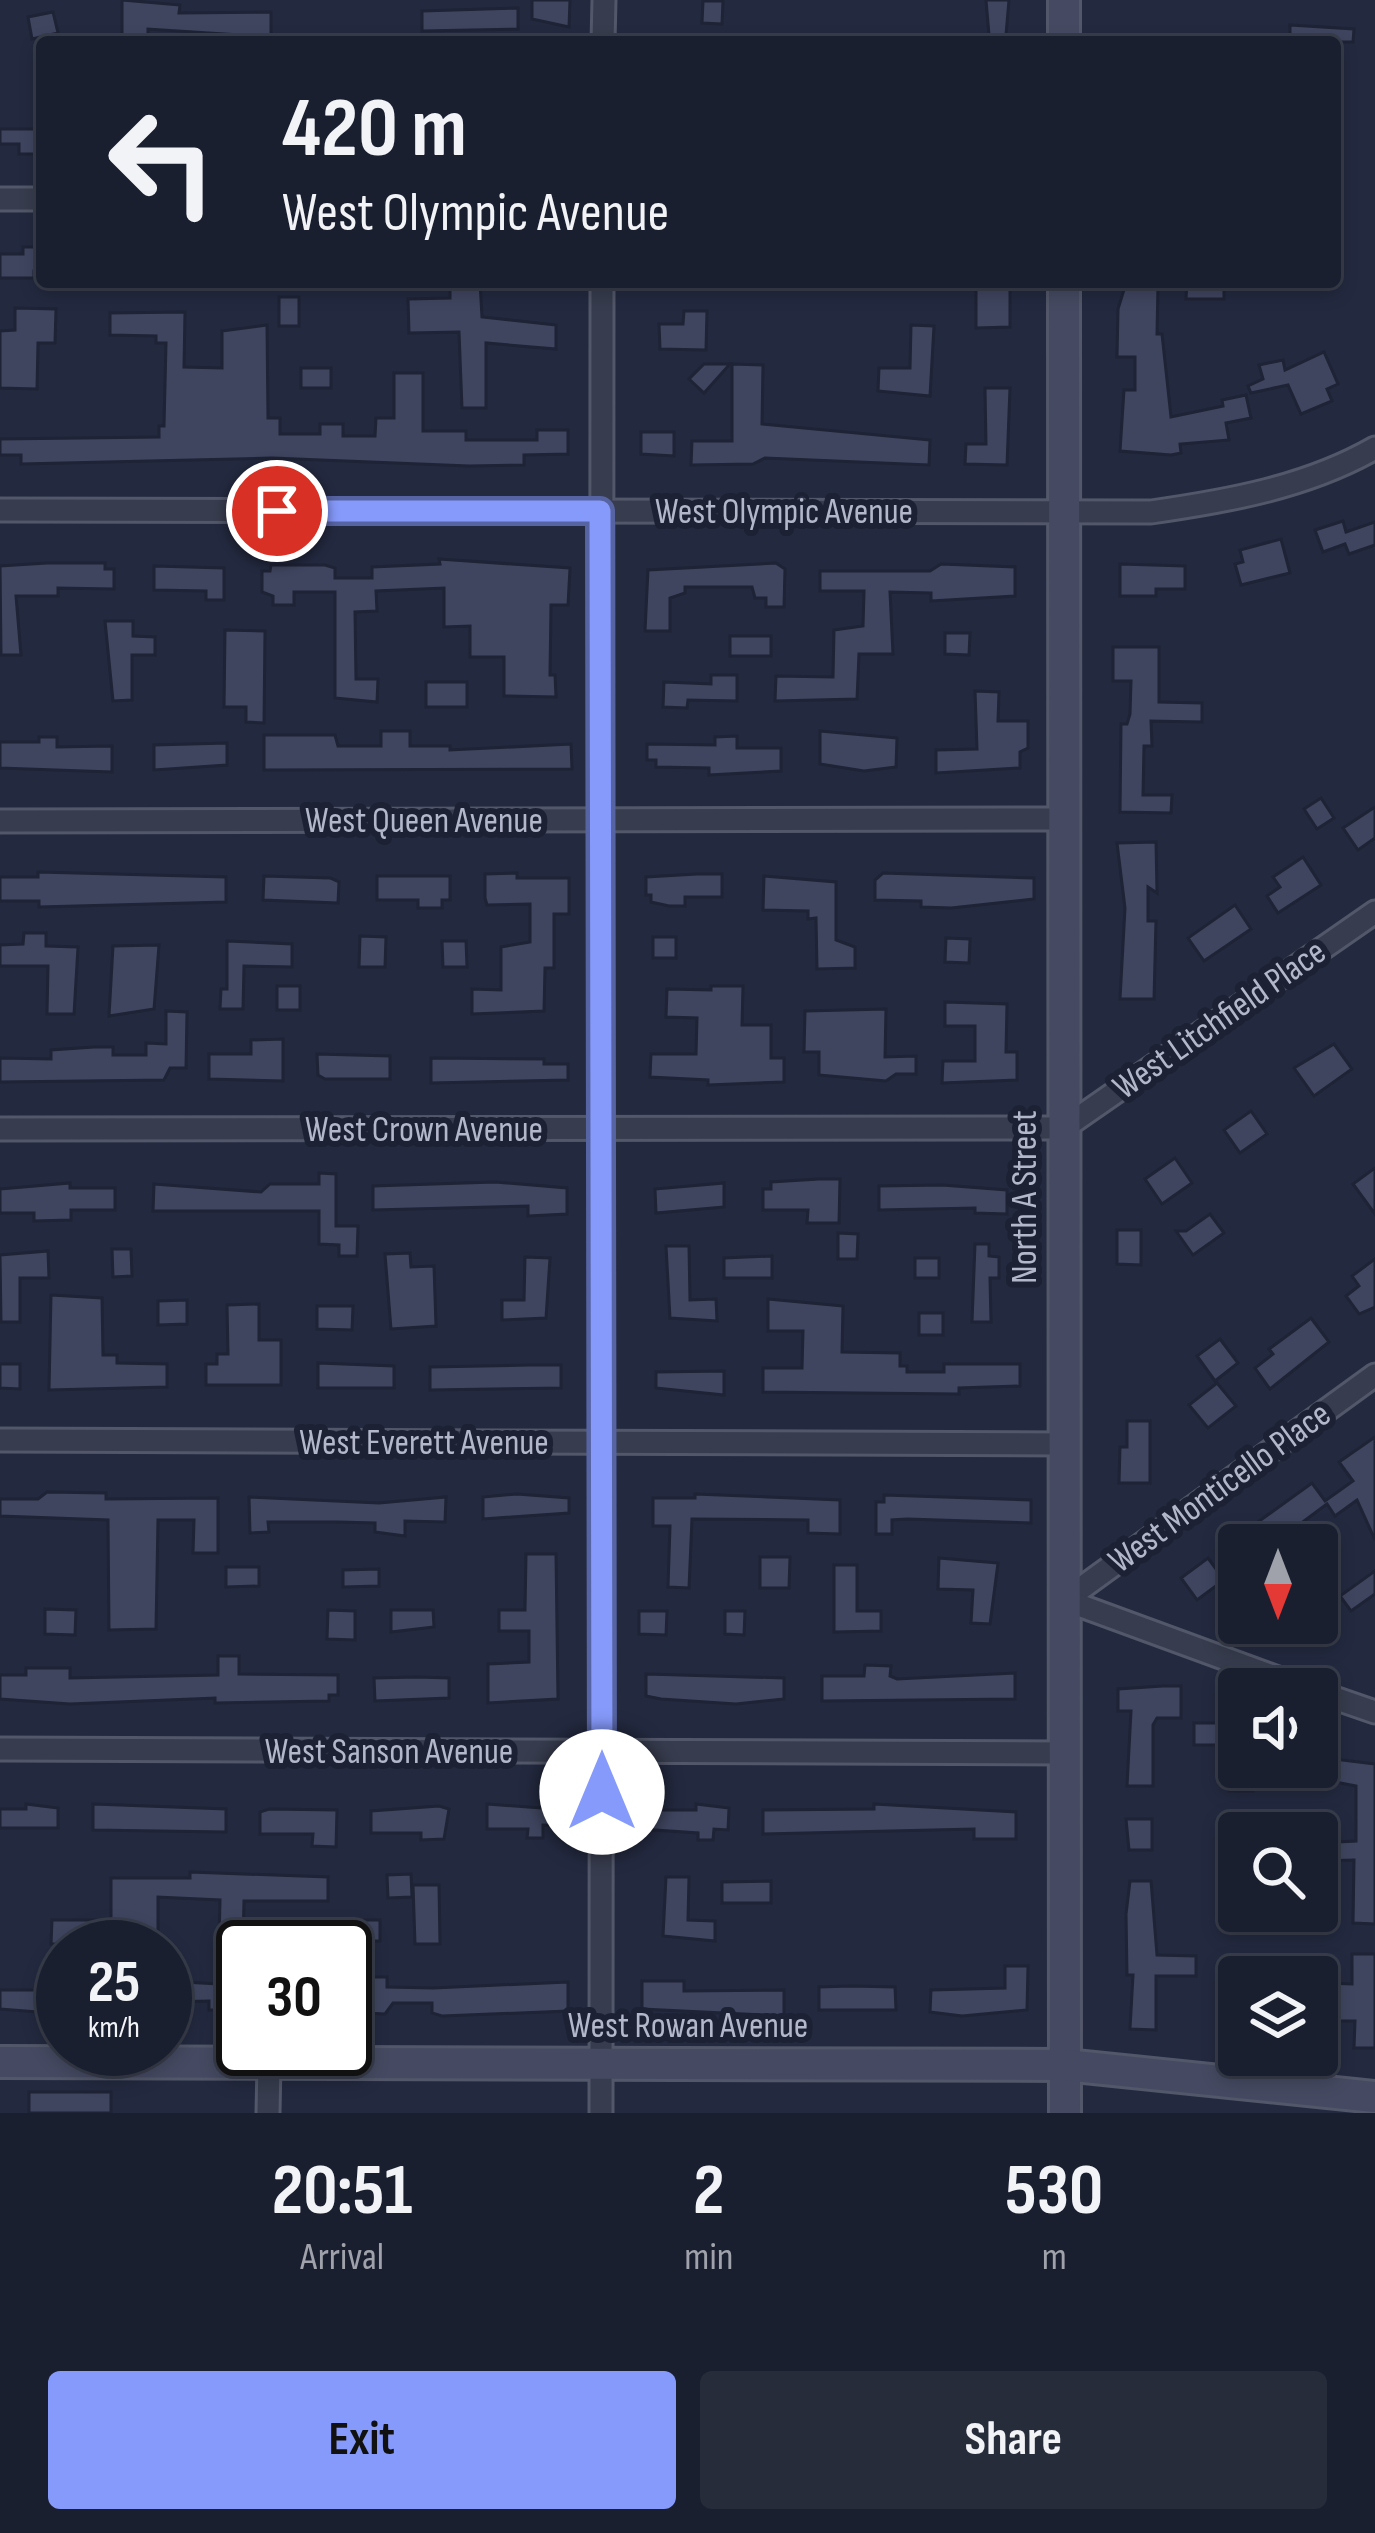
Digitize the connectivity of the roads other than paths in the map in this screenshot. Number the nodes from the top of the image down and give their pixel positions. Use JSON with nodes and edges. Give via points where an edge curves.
{"nodes":[{"id":1,"x":604,"y":0,"type":"edge"},
{"id":2,"x":1064,"y":0,"type":"edge"},
{"id":3,"x":603,"y":36,"type":"edge"},
{"id":4,"x":1064,"y":36,"type":"edge"},
{"id":5,"x":0,"y":199,"type":"edge"},
{"id":6,"x":36,"y":199,"type":"edge"},
{"id":7,"x":602,"y":288,"type":"edge"},
{"id":8,"x":1064,"y":288,"type":"edge"},
{"id":9,"x":1375,"y":448,"type":"edge"},
{"id":10,"x":0,"y":510,"type":"edge"},
{"id":11,"x":600,"y":511,"type":"junction"},
{"id":12,"x":1064,"y":513,"type":"junction"},
{"id":13,"x":1064,"y":820,"type":"junction"},
{"id":14,"x":0,"y":821,"type":"edge"},
{"id":15,"x":602,"y":821,"type":"junction"},
{"id":16,"x":1375,"y":912,"type":"edge"},
{"id":17,"x":1064,"y":1128,"type":"junction"},
{"id":18,"x":0,"y":1129,"type":"edge"},
{"id":19,"x":603,"y":1130,"type":"junction"},
{"id":20,"x":1375,"y":1376,"type":"edge"},
{"id":21,"x":0,"y":1440,"type":"edge"},
{"id":22,"x":602,"y":1444,"type":"junction"},
{"id":23,"x":1065,"y":1444,"type":"junction"},
{"id":24,"x":1065,"y":1600,"type":"junction"},
{"id":25,"x":1251,"y":1668,"type":"edge"},
{"id":26,"x":1338,"y":1699,"type":"edge"},
{"id":27,"x":1375,"y":1712,"type":"edge"},
{"id":28,"x":0,"y":1749,"type":"edge"},
{"id":29,"x":602,"y":1753,"type":"junction"},
{"id":30,"x":1065,"y":1753,"type":"junction"},
{"id":31,"x":0,"y":2062,"type":"edge"},
{"id":32,"x":216,"y":2063,"type":"edge"},
{"id":33,"x":372,"y":2064,"type":"edge"},
{"id":34,"x":600,"y":2065,"type":"junction"},
{"id":35,"x":1065,"y":2065,"type":"junction"},
{"id":36,"x":269,"y":2076,"type":"edge"},
{"id":37,"x":1375,"y":2097,"type":"edge"},
{"id":38,"x":268,"y":2113,"type":"edge"},
{"id":39,"x":601,"y":2113,"type":"edge"},
{"id":40,"x":1065,"y":2113,"type":"edge"}],
"edges":[{"from":1,"to":3,"type":"street"},
{"from":2,"to":4,"type":"street"},
{"from":5,"to":6,"type":"street"},
{"from":7,"to":11,"type":"street"},
{"from":8,"to":12,"type":"street","name":"North A Street"},
{"from":9,"to":12,"type":"street","name":"West Olympic Avenue","via":[[1222,502]]},
{"from":10,"to":11,"type":"street","name":"West Olympic Avenue"},
{"from":11,"to":12,"type":"street","name":"West Olympic Avenue"},
{"from":11,"to":15,"type":"street"},
{"from":12,"to":13,"type":"street","name":"North A Street"},
{"from":13,"to":15,"type":"street","name":"West Queen Avenue"},
{"from":13,"to":17,"type":"street","name":"North A Street"},
{"from":14,"to":15,"type":"street","name":"West Queen Avenue"},
{"from":15,"to":19,"type":"street"},
{"from":16,"to":17,"type":"street","name":"West Litchfield Place"},
{"from":17,"to":19,"type":"street","name":"West Crown Avenue"},
{"from":17,"to":23,"type":"street","name":"North A Street"},
{"from":18,"to":19,"type":"street","name":"West Crown Avenue"},
{"from":19,"to":22,"type":"street"},
{"from":20,"to":24,"type":"street","name":"West Monticello Place"},
{"from":21,"to":22,"type":"street","name":"West Everett Avenue"},
{"from":22,"to":23,"type":"street","name":"West Everett Avenue"},
{"from":22,"to":29,"type":"street"},
{"from":23,"to":24,"type":"street","name":"North A Street"},
{"from":24,"to":25,"type":"street"},
{"from":24,"to":30,"type":"street","name":"North A Street"},
{"from":26,"to":27,"type":"street"},
{"from":28,"to":29,"type":"street","name":"West Sanson Avenue"},
{"from":29,"to":30,"type":"street","name":"West Sanson Avenue"},
{"from":29,"to":34,"type":"street"},
{"from":30,"to":35,"type":"street","name":"North A Street"},
{"from":31,"to":32,"type":"street","name":"West Rowan Avenue"},
{"from":33,"to":34,"type":"street","name":"West Rowan Avenue"},
{"from":34,"to":35,"type":"street","name":"West Rowan Avenue"},
{"from":34,"to":39,"type":"street"},
{"from":35,"to":37,"type":"street","name":"West Rowan Avenue"},
{"from":35,"to":40,"type":"street","name":"North A Street"},
{"from":36,"to":38,"type":"street"}]}
